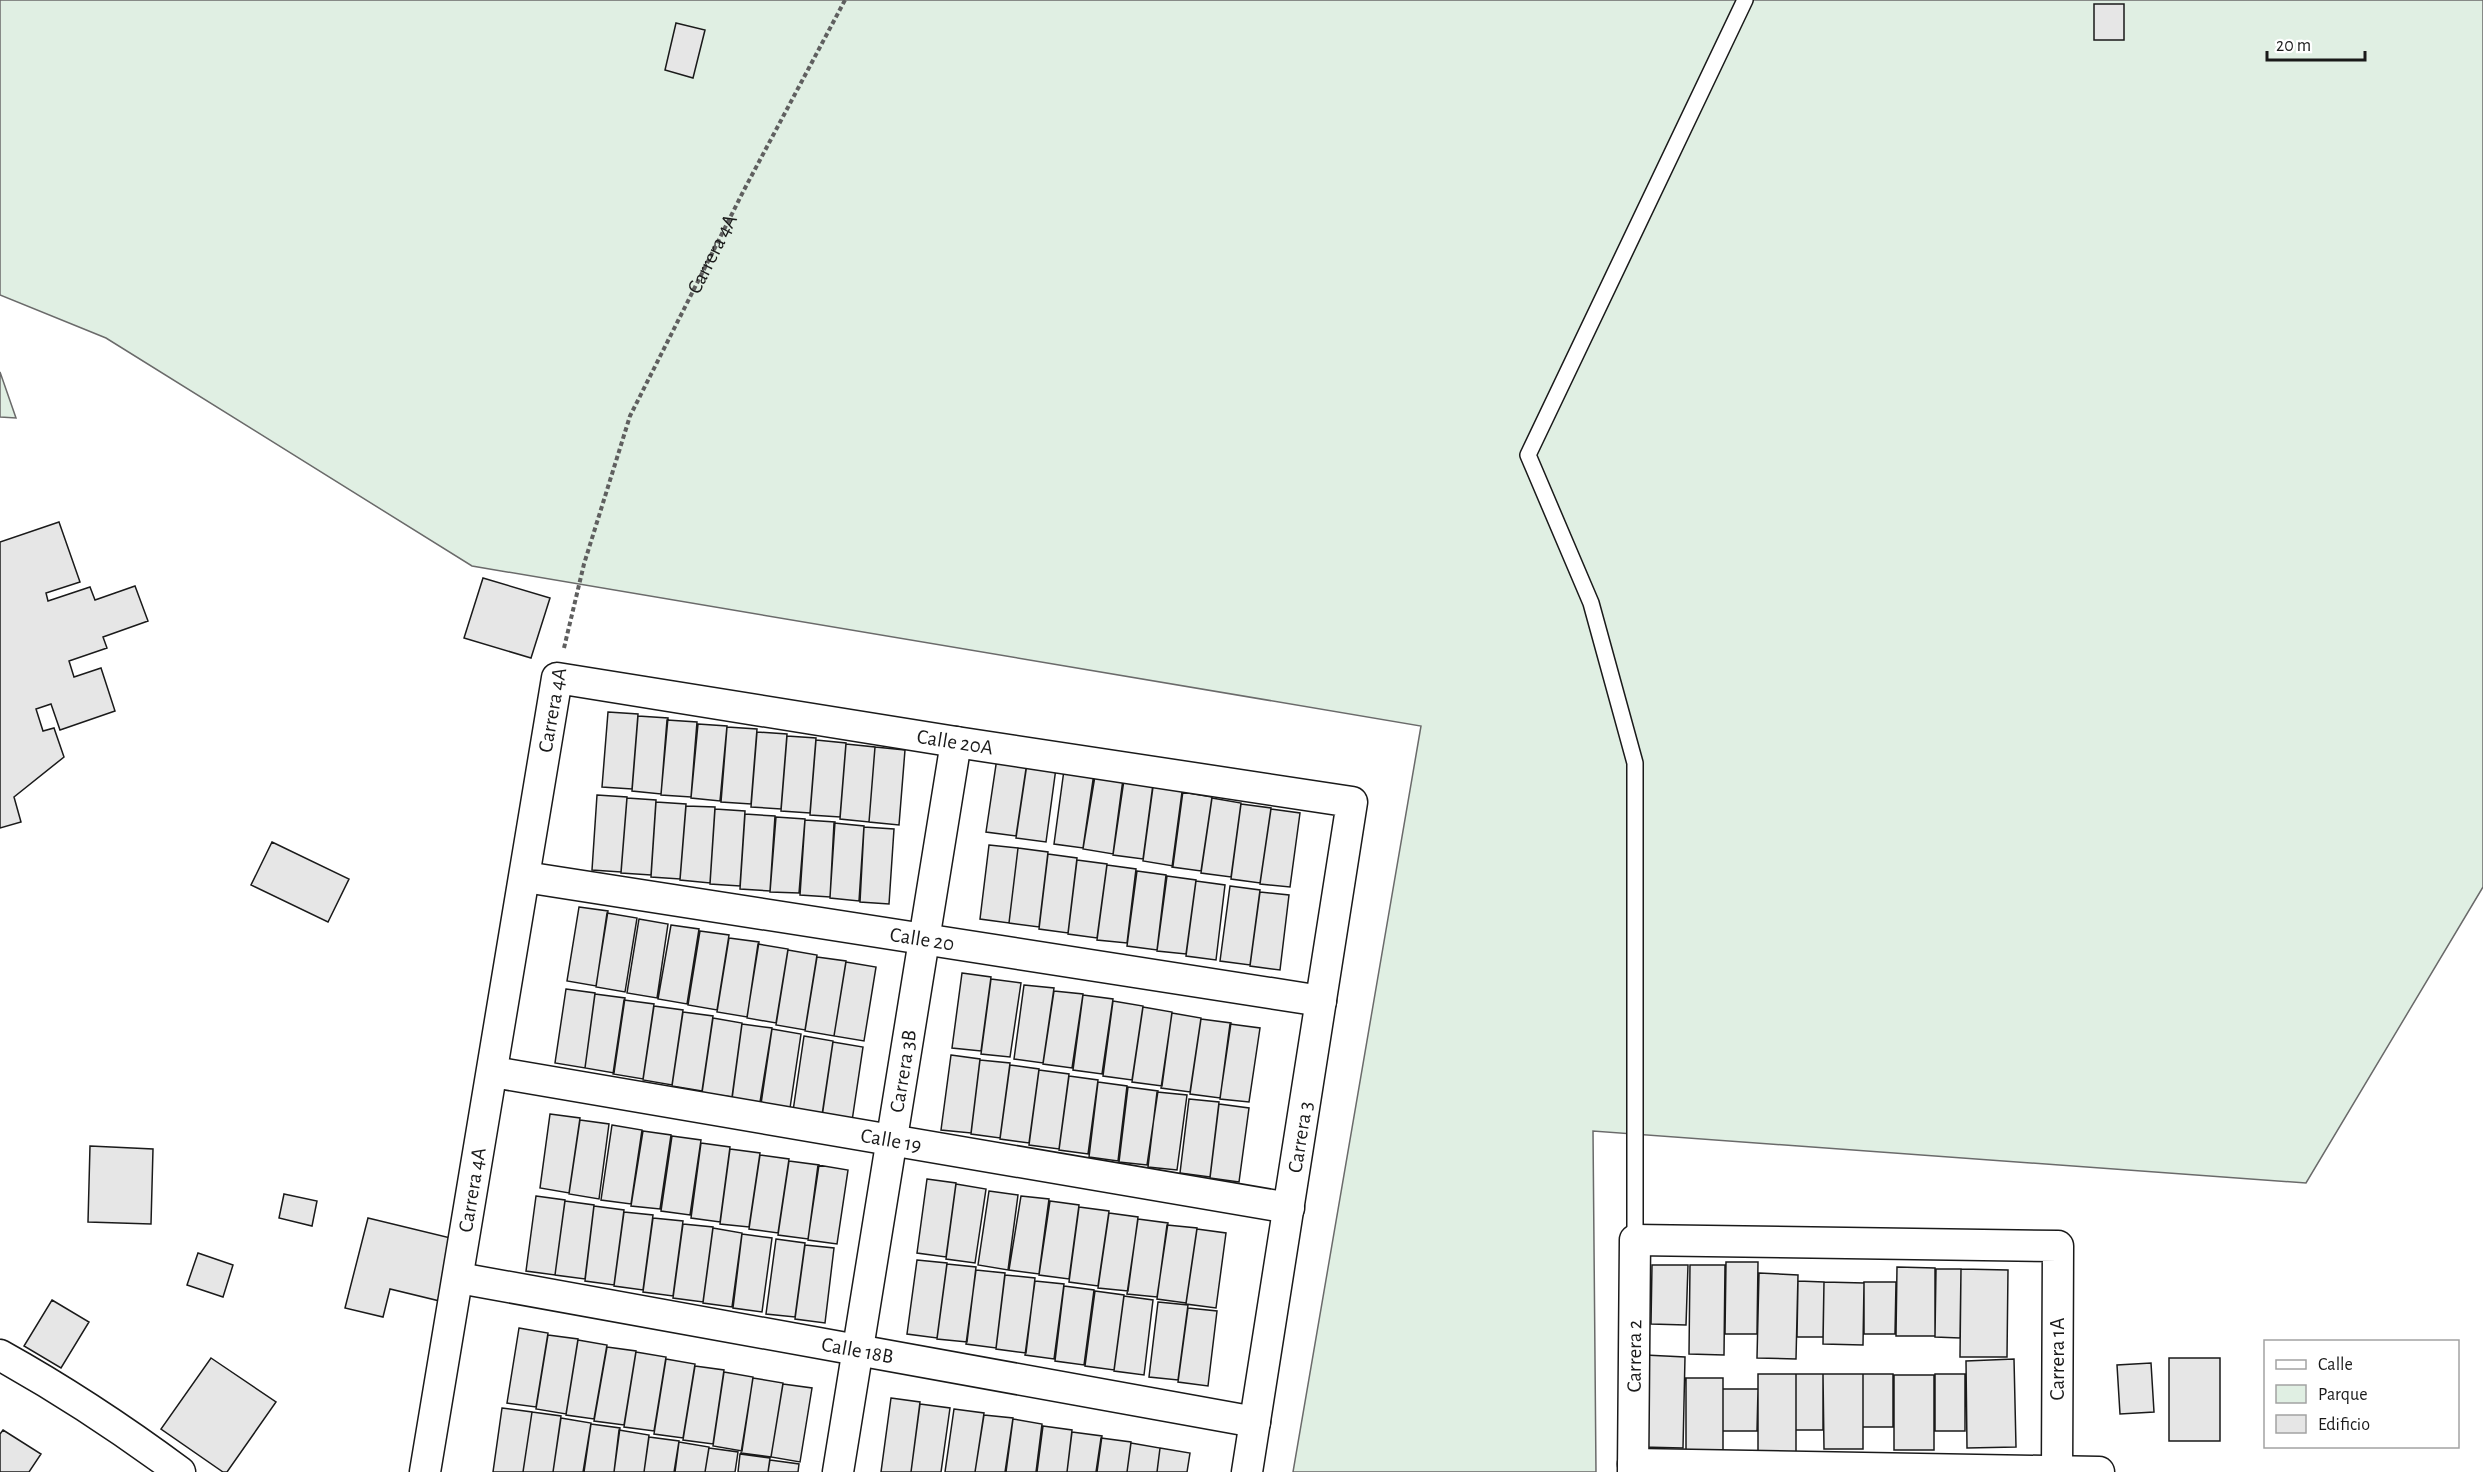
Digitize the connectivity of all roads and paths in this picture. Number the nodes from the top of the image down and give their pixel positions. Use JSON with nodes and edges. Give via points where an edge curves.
{"nodes":[{"id":1,"x":845,"y":0,"type":"edge"},
{"id":2,"x":1745,"y":0,"type":"edge"},
{"id":3,"x":557,"y":678,"type":"junction"},
{"id":4,"x":956,"y":742,"type":"junction"},
{"id":5,"x":1352,"y":802,"type":"joint"},
{"id":6,"x":525,"y":877,"type":"junction"},
{"id":7,"x":924,"y":940,"type":"junction"},
{"id":8,"x":1321,"y":1001,"type":"junction"},
{"id":9,"x":493,"y":1071,"type":"junction"},
{"id":10,"x":892,"y":1140,"type":"junction"},
{"id":11,"x":1289,"y":1208,"type":"junction"},
{"id":12,"x":1635,"y":1240,"type":"junction"},
{"id":13,"x":459,"y":1278,"type":"junction"},
{"id":14,"x":858,"y":1351,"type":"junction"},
{"id":15,"x":0,"y":1355,"type":"edge"},
{"id":16,"x":1255,"y":1422,"type":"junction"},
{"id":17,"x":1633,"y":1468,"type":"edge"},
{"id":18,"x":180,"y":1472,"type":"edge"},
{"id":19,"x":426,"y":1472,"type":"edge"},
{"id":20,"x":838,"y":1472,"type":"edge"},
{"id":21,"x":1247,"y":1472,"type":"edge"},
{"id":22,"x":2057,"y":1472,"type":"edge"},
{"id":23,"x":2099,"y":1472,"type":"edge"}],
"edges":[{"from":1,"to":3,"type":"path","name":"Carrera 4A","via":[[630,416],[584,564]]},
{"from":2,"to":12,"type":"lane","via":[[1528,455],[1591,603],[1635,763]]},
{"from":3,"to":4,"type":"street","name":"Calle 20A"},
{"from":3,"to":6,"type":"street","name":"Carrera 4A"},
{"from":4,"to":5,"type":"street","name":"Calle 20A"},
{"from":4,"to":7,"type":"street","name":"Carrera 3B"},
{"from":5,"to":8,"type":"street","name":"Carrera 3"},
{"from":6,"to":7,"type":"street","name":"Calle 20"},
{"from":6,"to":9,"type":"street","name":"Carrera 4A"},
{"from":7,"to":8,"type":"street","name":"Calle 20"},
{"from":7,"to":10,"type":"street","name":"Carrera 3B"},
{"from":8,"to":11,"type":"street","name":"Carrera 3"},
{"from":9,"to":10,"type":"street","name":"Calle 19"},
{"from":9,"to":13,"type":"street","name":"Carrera 4A"},
{"from":10,"to":11,"type":"street","name":"Calle 19"},
{"from":10,"to":14,"type":"street","name":"Carrera 3B"},
{"from":11,"to":16,"type":"street","name":"Carrera 3"},
{"from":12,"to":17,"type":"street","name":"Carrera 2"},
{"from":12,"to":22,"type":"street","name":"Carrera 1A","via":[[2058,1246]]},
{"from":13,"to":14,"type":"street","name":"Calle 18B"},
{"from":13,"to":19,"type":"street","name":"Carrera 4A"},
{"from":14,"to":16,"type":"street","name":"Calle 18B"},
{"from":14,"to":20,"type":"street","name":"Carrera 3B"},
{"from":15,"to":18,"type":"street","via":[[51,1383]]},
{"from":16,"to":21,"type":"street","name":"Carrera 3"},
{"from":17,"to":22,"type":"street"},
{"from":22,"to":23,"type":"street"}]}
